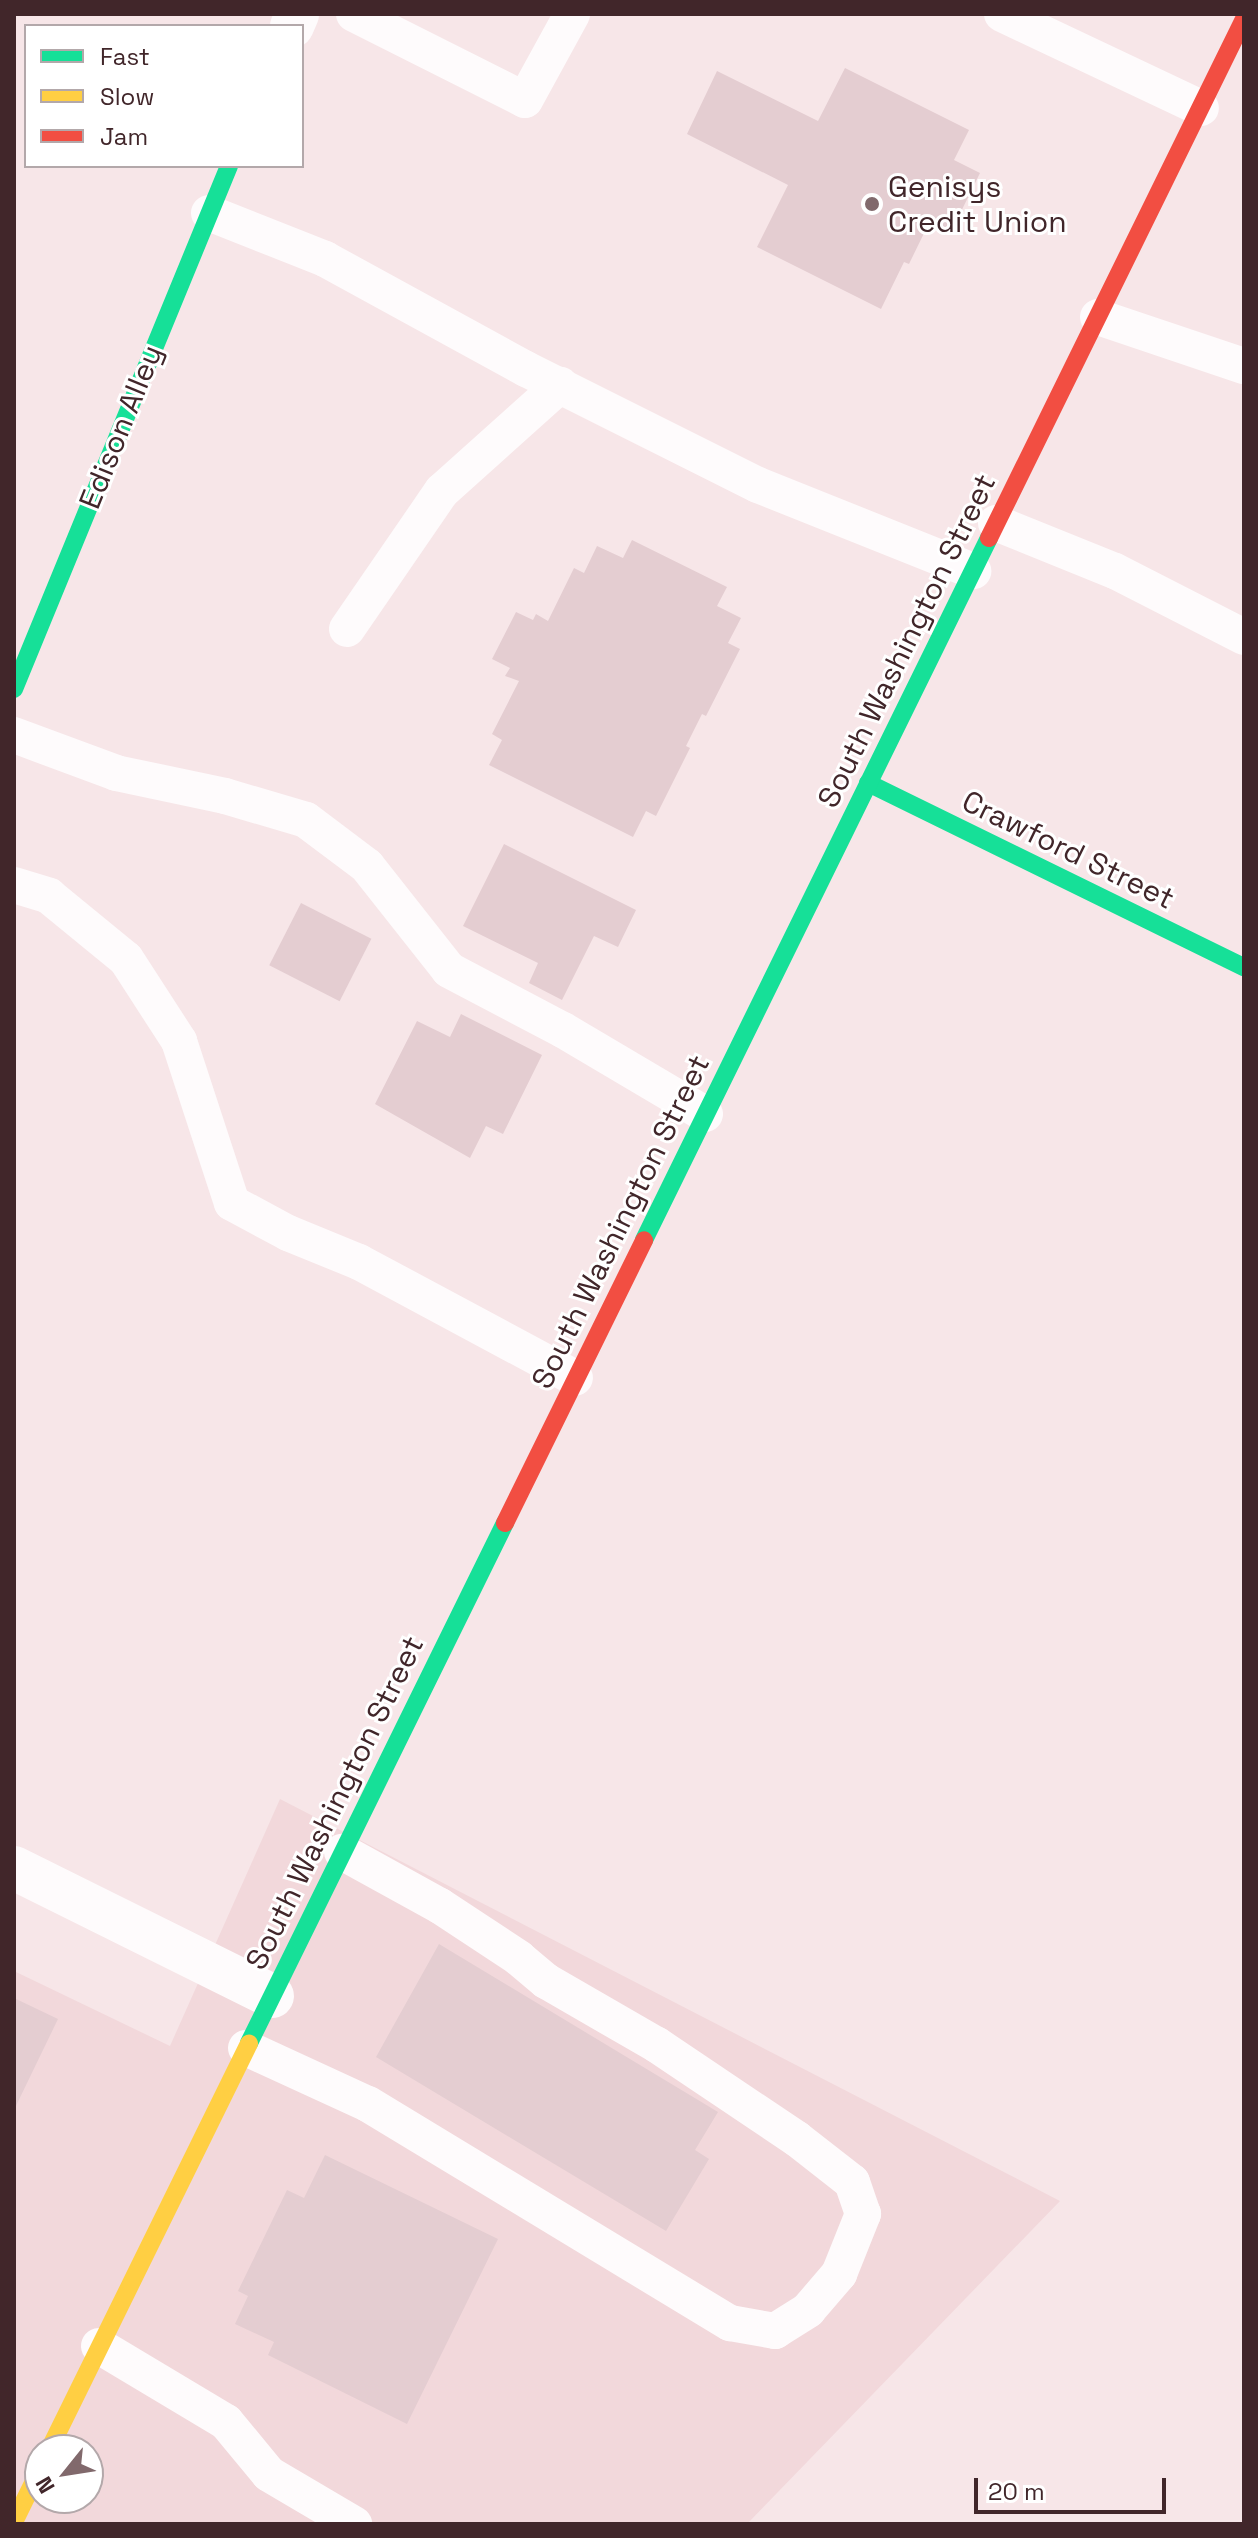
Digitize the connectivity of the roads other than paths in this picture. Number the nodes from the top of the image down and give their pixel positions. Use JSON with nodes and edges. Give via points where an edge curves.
{"nodes":[{"id":1,"x":354,"y":14,"type":"edge"},
{"id":2,"x":572,"y":14,"type":"edge"},
{"id":3,"x":1002,"y":14,"type":"edge"},
{"id":4,"x":1244,"y":19,"type":"edge"},
{"id":5,"x":1201,"y":108,"type":"junction"},
{"id":6,"x":228,"y":168,"type":"edge"},
{"id":7,"x":209,"y":213,"type":"junction"},
{"id":8,"x":1098,"y":317,"type":"junction"},
{"id":9,"x":1244,"y":366,"type":"edge"},
{"id":10,"x":560,"y":385,"type":"junction"},
{"id":11,"x":996,"y":523,"type":"junction"},
{"id":12,"x":973,"y":571,"type":"junction"},
{"id":13,"x":347,"y":629,"type":"dead end"},
{"id":14,"x":1244,"y":637,"type":"edge"},
{"id":15,"x":14,"y":689,"type":"edge"},
{"id":16,"x":14,"y":735,"type":"edge"},
{"id":17,"x":868,"y":783,"type":"junction"},
{"id":18,"x":14,"y":885,"type":"edge"},
{"id":19,"x":1244,"y":967,"type":"edge"},
{"id":20,"x":705,"y":1114,"type":"junction"},
{"id":21,"x":575,"y":1378,"type":"junction"},
{"id":22,"x":342,"y":1852,"type":"junction"},
{"id":23,"x":14,"y":1868,"type":"edge"},
{"id":24,"x":272,"y":1996,"type":"junction"},
{"id":25,"x":246,"y":2048,"type":"junction"},
{"id":26,"x":99,"y":2346,"type":"junction"},
{"id":27,"x":57,"y":2434,"type":"edge"},
{"id":28,"x":24,"y":2502,"type":"edge"},
{"id":29,"x":14,"y":2522,"type":"edge"},
{"id":30,"x":354,"y":2524,"type":"edge"}],
"edges":[{"from":1,"to":2,"type":"lane","via":[[525,100]]},
{"from":3,"to":5,"type":"lane"},
{"from":4,"to":5,"type":"main road","name":"South Washington Street"},
{"from":5,"to":8,"type":"main road","name":"South Washington Street"},
{"from":6,"to":7,"type":"main road","name":"Edison Alley"},
{"from":7,"to":10,"type":"lane","via":[[325,259]]},
{"from":7,"to":15,"type":"main road","name":"Edison Alley"},
{"from":8,"to":9,"type":"lane"},
{"from":8,"to":11,"type":"main road","name":"South Washington Street"},
{"from":10,"to":12,"type":"lane","via":[[758,485]]},
{"from":10,"to":13,"type":"lane","via":[[442,491]]},
{"from":11,"to":12,"type":"main road","name":"South Washington Street"},
{"from":11,"to":14,"type":"lane","via":[[1115,571]]},
{"from":12,"to":17,"type":"main road","name":"South Washington Street"},
{"from":16,"to":20,"type":"lane","via":[[116,773],[306,820],[367,866],[449,970]]},
{"from":17,"to":19,"type":"main road","name":"Crawford Street"},
{"from":17,"to":20,"type":"main road","name":"South Washington Street"},
{"from":18,"to":21,"type":"lane","via":[[49,896],[126,959],[179,1041],[232,1203],[359,1262]]},
{"from":20,"to":21,"type":"main road","name":"South Washington Street"},
{"from":21,"to":22,"type":"main road","name":"South Washington Street"},
{"from":22,"to":24,"type":"main road","name":"South Washington Street"},
{"from":22,"to":25,"type":"lane","via":[[440,1906],[546,1981],[657,2045],[852,2182],[863,2214],[839,2274],[808,2310],[775,2331],[730,2323],[368,2104]]},
{"from":23,"to":24,"type":"street"},
{"from":24,"to":25,"type":"main road","name":"South Washington Street"},
{"from":25,"to":26,"type":"main road","name":"South Washington Street"},
{"from":26,"to":27,"type":"main road","name":"South Washington Street"},
{"from":26,"to":30,"type":"lane","via":[[226,2422],[269,2474]]},
{"from":28,"to":29,"type":"main road"}]}
